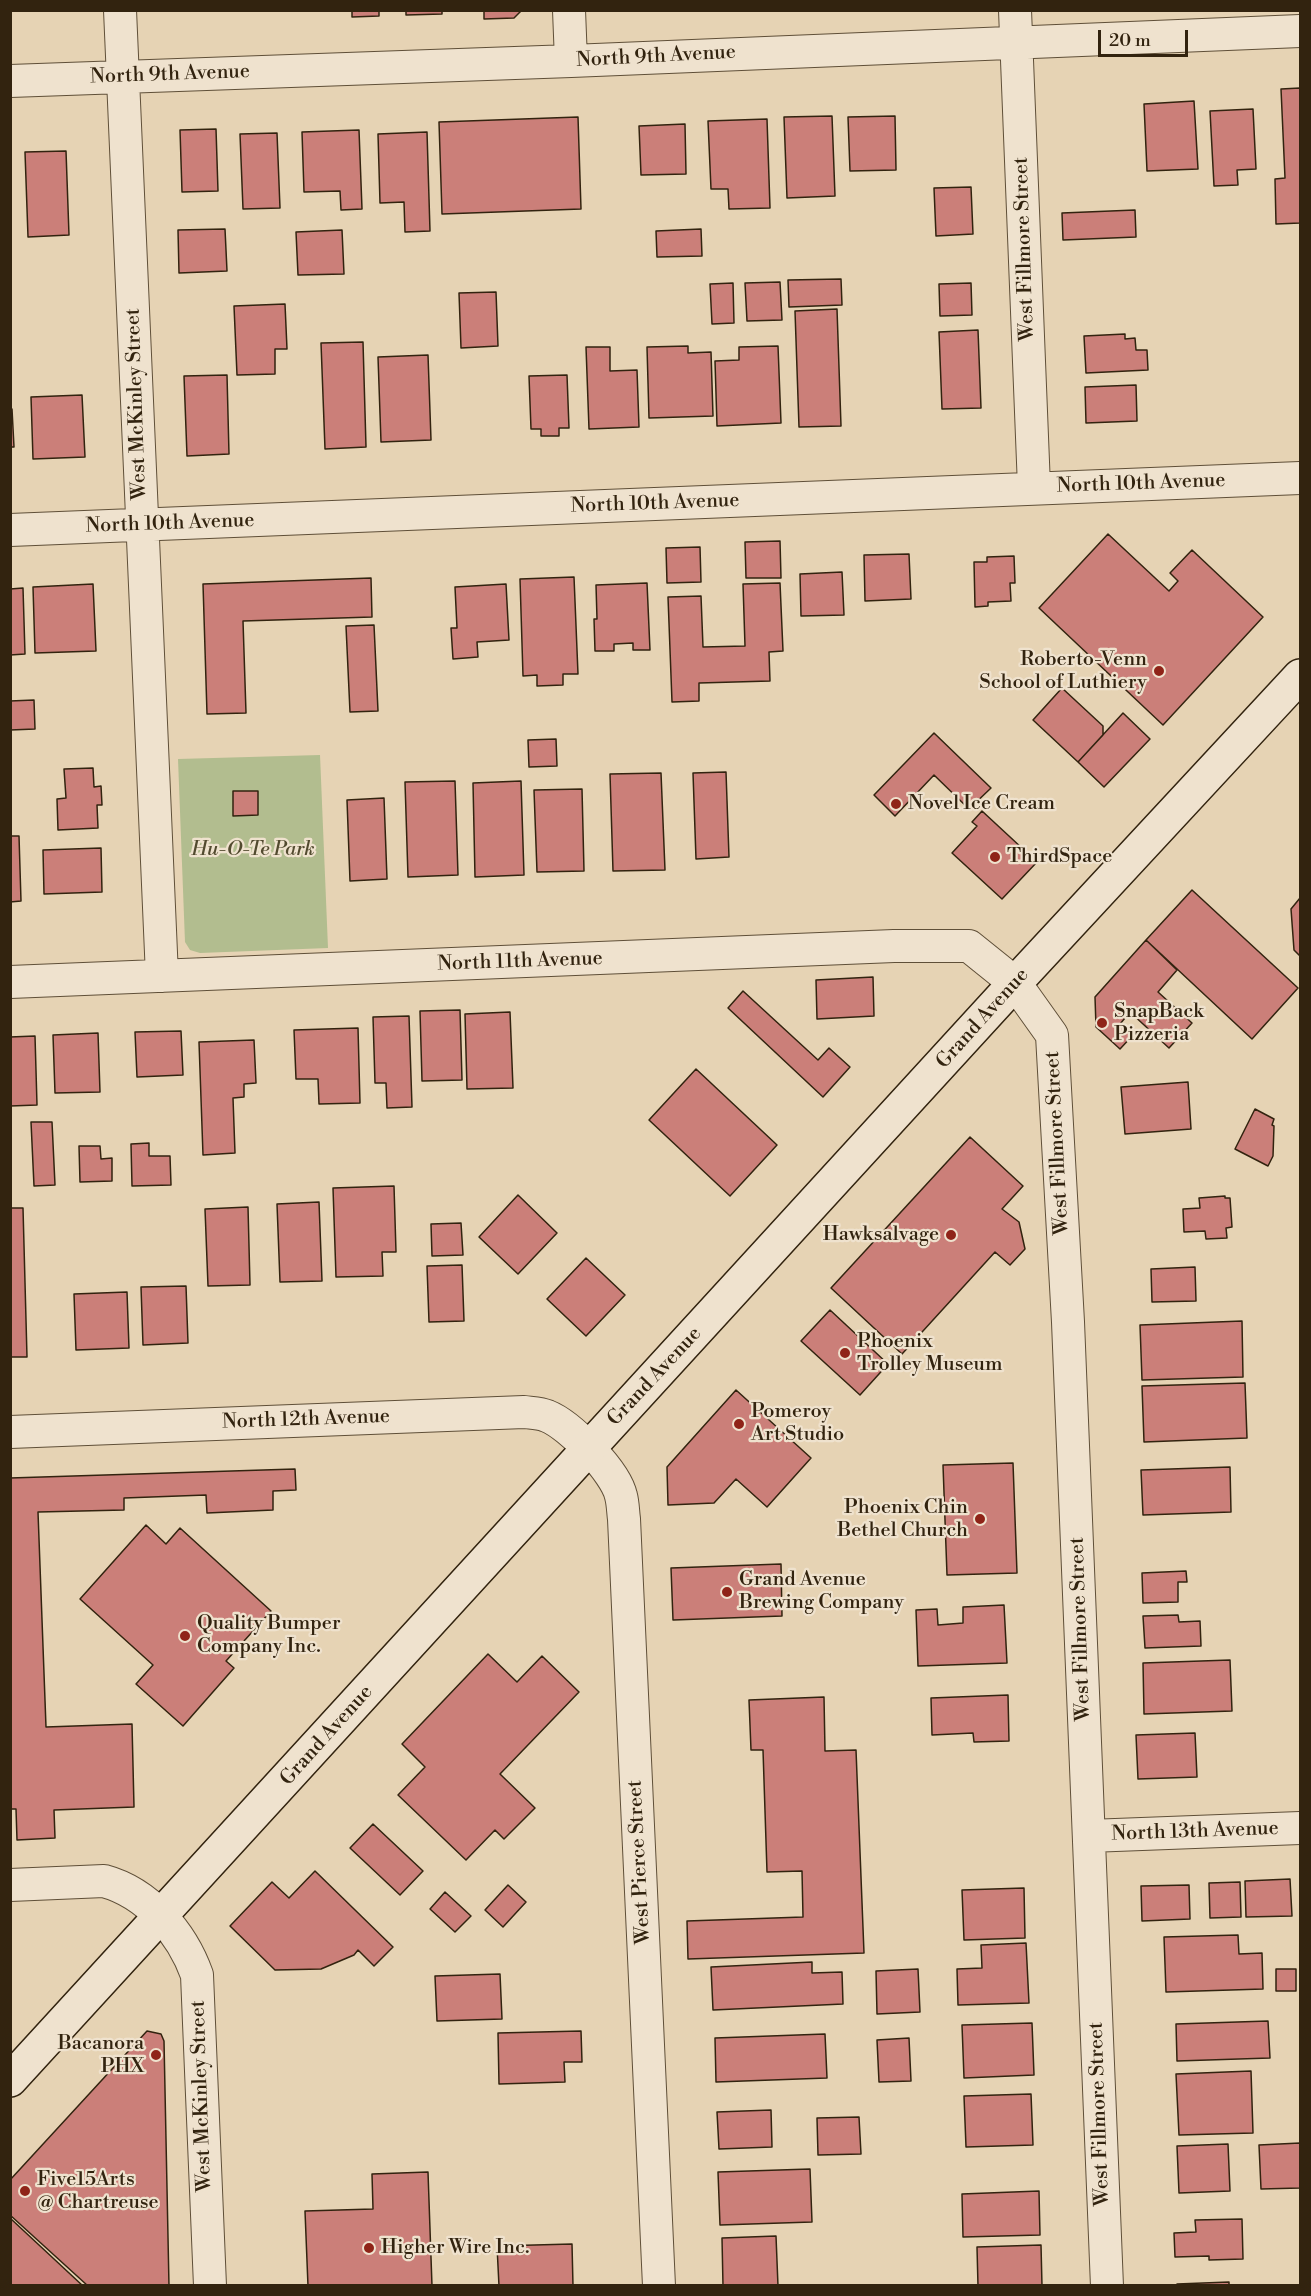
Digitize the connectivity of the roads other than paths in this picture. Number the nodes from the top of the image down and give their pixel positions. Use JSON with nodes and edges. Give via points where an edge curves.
{"nodes":[{"id":1,"x":120,"y":10,"type":"edge"},
{"id":2,"x":569,"y":10,"type":"edge"},
{"id":3,"x":1016,"y":10,"type":"edge"},
{"id":4,"x":1300,"y":31,"type":"edge"},
{"id":5,"x":1017,"y":42,"type":"junction"},
{"id":6,"x":571,"y":61,"type":"junction"},
{"id":7,"x":123,"y":77,"type":"junction"},
{"id":8,"x":10,"y":81,"type":"edge"},
{"id":9,"x":1300,"y":478,"type":"edge"},
{"id":10,"x":1034,"y":488,"type":"junction"},
{"id":11,"x":142,"y":525,"type":"junction"},
{"id":12,"x":10,"y":530,"type":"edge"},
{"id":13,"x":1300,"y":676,"type":"edge"},
{"id":14,"x":162,"y":976,"type":"junction"},
{"id":15,"x":10,"y":982,"type":"edge"},
{"id":16,"x":1016,"y":983,"type":"junction"},
{"id":17,"x":10,"y":1432,"type":"edge"},
{"id":18,"x":590,"y":1448,"type":"junction"},
{"id":19,"x":1300,"y":1828,"type":"edge"},
{"id":20,"x":1089,"y":1836,"type":"junction"},
{"id":21,"x":10,"y":1885,"type":"edge"},
{"id":22,"x":161,"y":1917,"type":"junction"},
{"id":23,"x":10,"y":2080,"type":"edge"},
{"id":24,"x":210,"y":2286,"type":"edge"},
{"id":25,"x":660,"y":2286,"type":"edge"},
{"id":26,"x":1107,"y":2286,"type":"edge"}],
"edges":[{"from":1,"to":7,"type":"street","name":"West McKinley Street"},
{"from":2,"to":6,"type":"street"},
{"from":3,"to":5,"type":"street","name":"West Fillmore Street"},
{"from":4,"to":5,"type":"street","name":"North 9th Avenue"},
{"from":5,"to":6,"type":"street","name":"North 9th Avenue"},
{"from":5,"to":10,"type":"street","name":"West Fillmore Street"},
{"from":6,"to":7,"type":"street","name":"North 9th Avenue"},
{"from":7,"to":8,"type":"street","name":"North 9th Avenue"},
{"from":7,"to":11,"type":"street","name":"West McKinley Street"},
{"from":9,"to":10,"type":"street","name":"North 10th Avenue"},
{"from":10,"to":11,"type":"street","name":"North 10th Avenue"},
{"from":11,"to":12,"type":"street","name":"North 10th Avenue"},
{"from":11,"to":14,"type":"street","name":"West McKinley Street"},
{"from":13,"to":16,"type":"main road","name":"Grand Avenue"},
{"from":14,"to":15,"type":"street","name":"North 11th Avenue"},
{"from":14,"to":16,"type":"street","name":"North 11th Avenue","via":[[969,946]]},
{"from":16,"to":18,"type":"main road","name":"Grand Avenue"},
{"from":16,"to":20,"type":"street","name":"West Fillmore Street","via":[[1052,1035]]},
{"from":17,"to":18,"type":"street","name":"North 12th Avenue","via":[[524,1412],[548,1416]]},
{"from":18,"to":22,"type":"main road","name":"Grand Avenue"},
{"from":18,"to":25,"type":"street","name":"West Pierce Street","via":[[621,1495],[624,1519]]},
{"from":19,"to":20,"type":"street","name":"North 13th Avenue"},
{"from":20,"to":26,"type":"street","name":"West Fillmore Street"},
{"from":21,"to":22,"type":"street","via":[[104,1881],[118,1885]]},
{"from":22,"to":23,"type":"main road","name":"Grand Avenue"},
{"from":22,"to":24,"type":"street","name":"West McKinley Street","via":[[183,1943],[197,1974]]}]}
